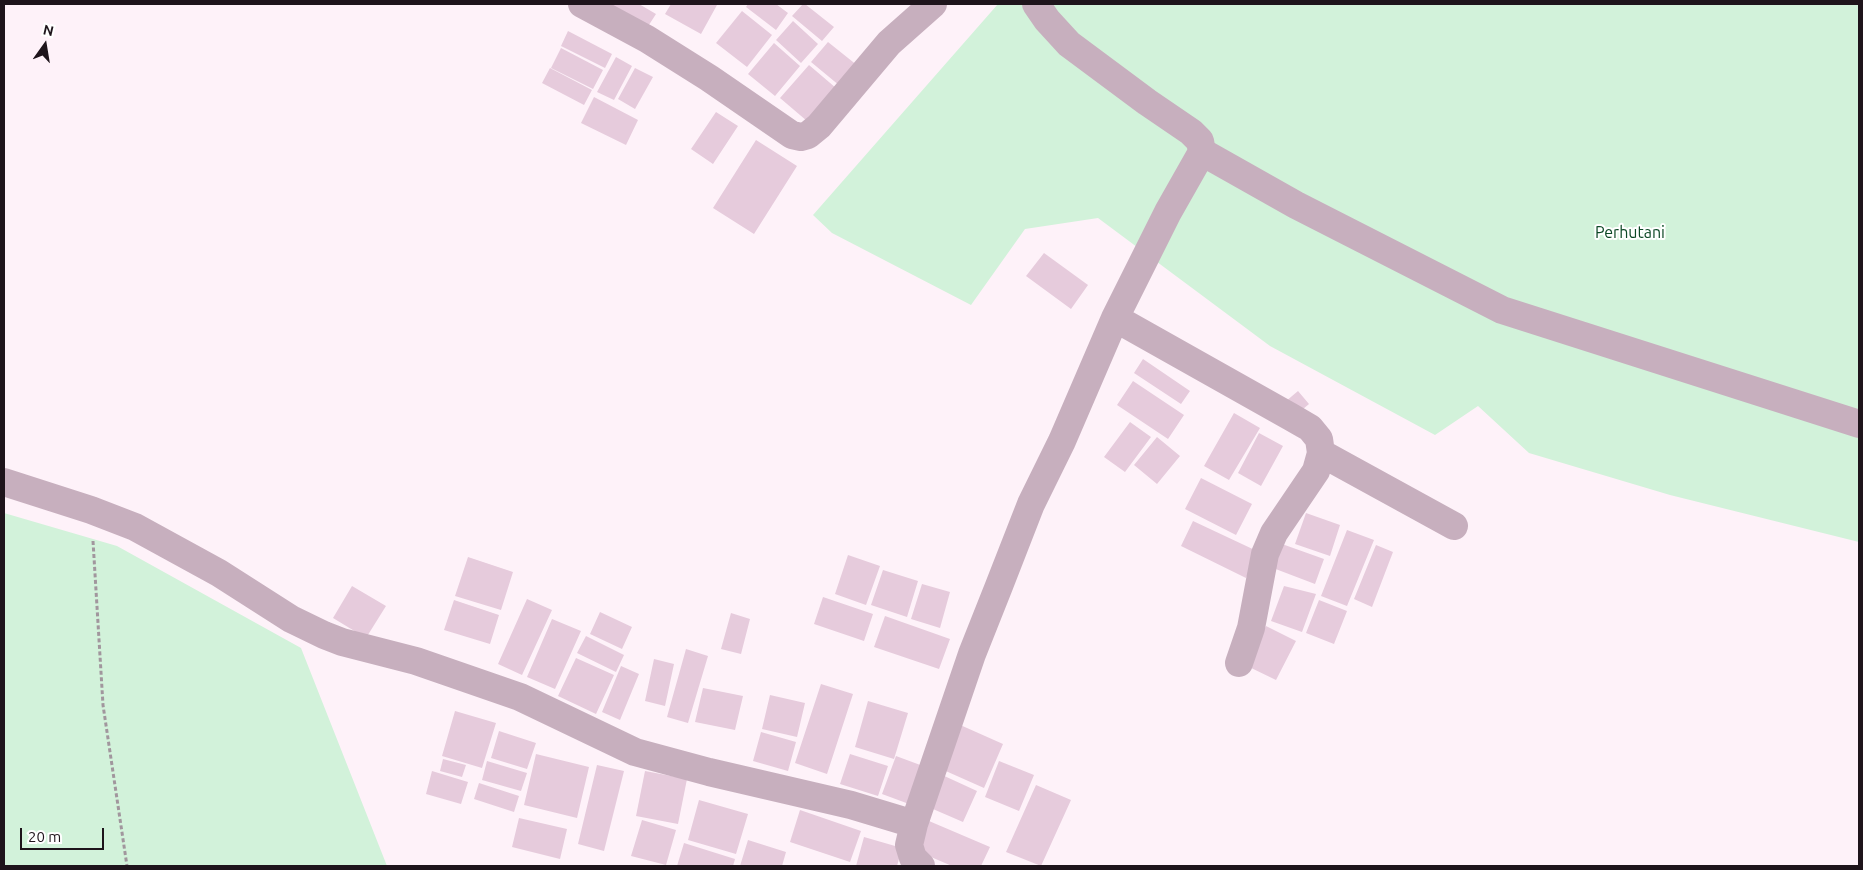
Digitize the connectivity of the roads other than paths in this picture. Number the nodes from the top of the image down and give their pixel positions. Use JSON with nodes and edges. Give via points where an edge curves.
{"nodes":[{"id":1,"x":582,"y":4,"type":"edge"},
{"id":2,"x":933,"y":4,"type":"edge"},
{"id":3,"x":1036,"y":4,"type":"edge"},
{"id":4,"x":1202,"y":152,"type":"junction"},
{"id":5,"x":1116,"y":318,"type":"junction"},
{"id":6,"x":1859,"y":424,"type":"edge"},
{"id":7,"x":1321,"y":453,"type":"junction"},
{"id":8,"x":4,"y":482,"type":"edge"},
{"id":9,"x":1454,"y":526,"type":"dead end"},
{"id":10,"x":1239,"y":663,"type":"dead end"},
{"id":11,"x":914,"y":824,"type":"junction"},
{"id":12,"x":921,"y":866,"type":"edge"}],
"edges":[{"from":1,"to":2,"type":"street","via":[[647,39],[792,135],[801,137],[820,126],[889,43]]},
{"from":3,"to":4,"type":"street","via":[[1069,44],[1191,132],[1200,141]]},
{"from":4,"to":5,"type":"street","via":[[1168,212]]},
{"from":4,"to":6,"type":"street","via":[[1296,205],[1502,310]]},
{"from":5,"to":7,"type":"street","via":[[1310,428],[1318,439]]},
{"from":5,"to":11,"type":"street","via":[[1031,504],[966,672]]},
{"from":7,"to":9,"type":"street"},
{"from":7,"to":10,"type":"street","via":[[1316,471],[1271,540],[1260,574],[1251,628]]},
{"from":8,"to":11,"type":"street","via":[[134,527],[291,619],[342,642],[416,661],[520,697],[635,752]]},
{"from":11,"to":12,"type":"street","via":[[909,845],[913,858]]}]}
